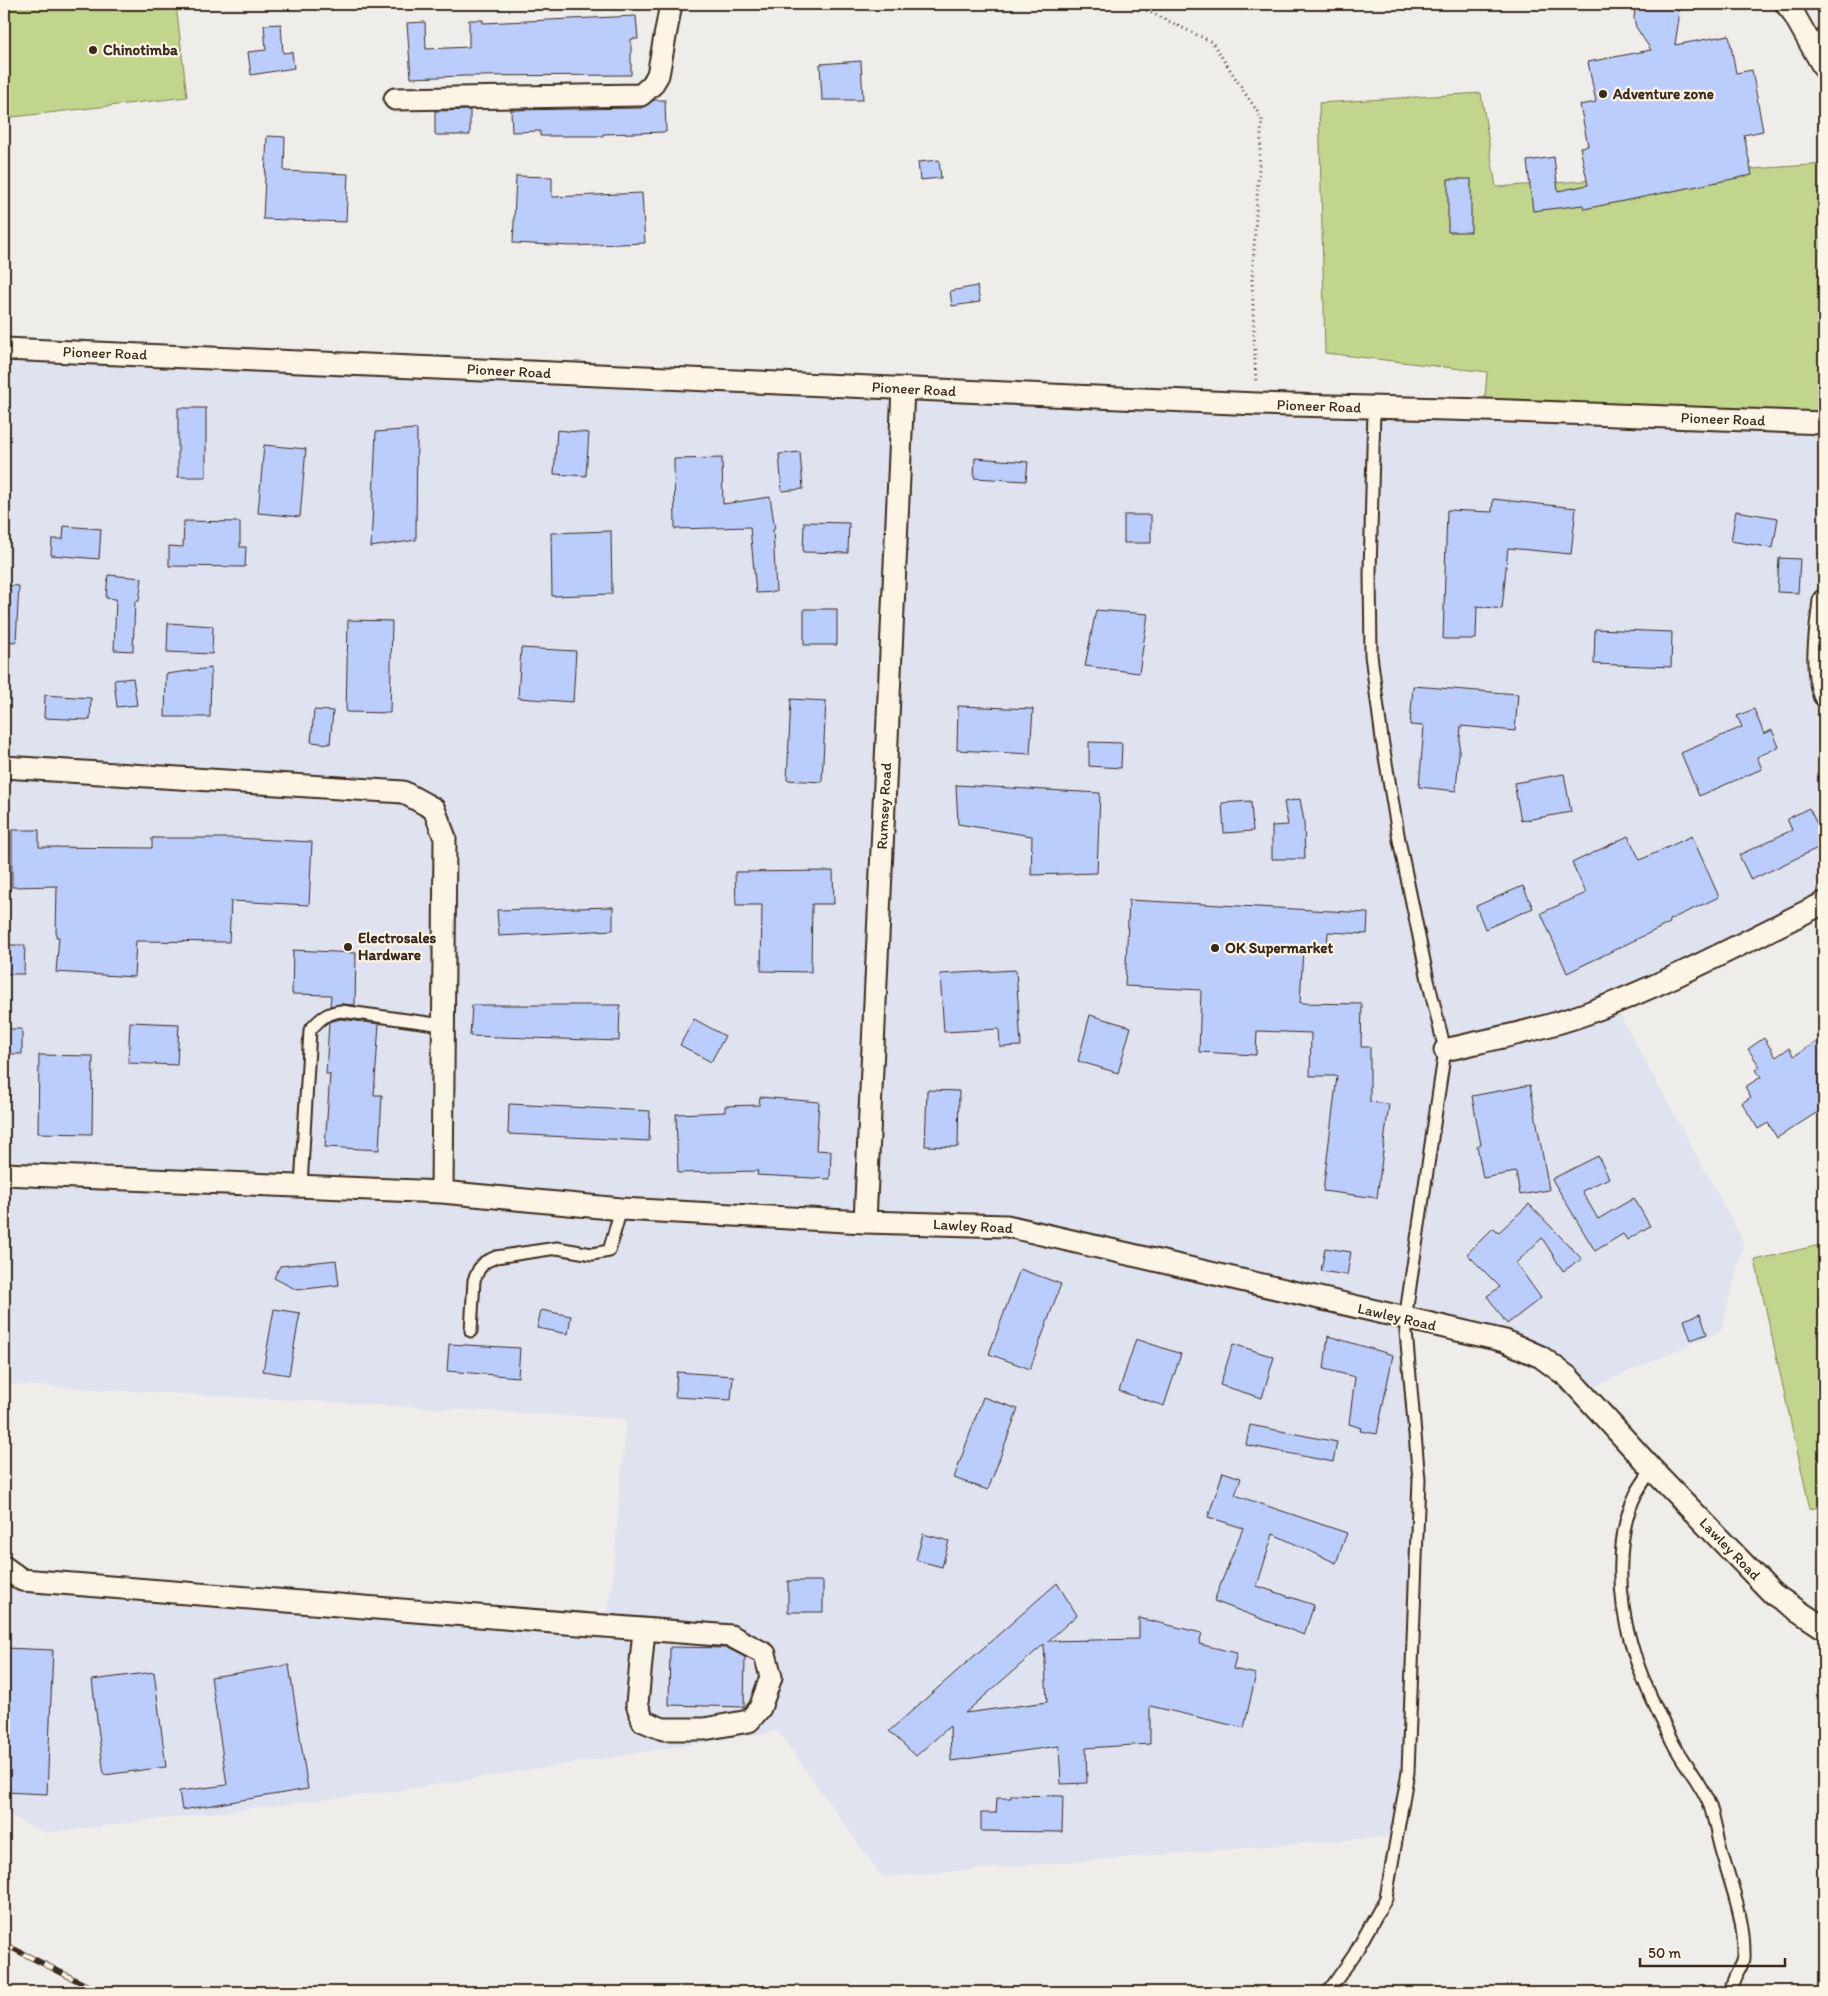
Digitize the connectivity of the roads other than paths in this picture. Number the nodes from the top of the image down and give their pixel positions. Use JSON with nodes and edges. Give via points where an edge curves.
{"nodes":[{"id":1,"x":670,"y":4,"type":"edge"},
{"id":2,"x":1786,"y":4,"type":"edge"},
{"id":3,"x":1824,"y":68,"type":"edge"},
{"id":4,"x":395,"y":99,"type":"dead end"},
{"id":5,"x":4,"y":349,"type":"edge"},
{"id":6,"x":903,"y":389,"type":"junction"},
{"id":7,"x":1374,"y":408,"type":"junction"},
{"id":8,"x":1824,"y":423,"type":"edge"},
{"id":9,"x":1824,"y":600,"type":"edge"},
{"id":10,"x":1824,"y":695,"type":"edge"},
{"id":11,"x":4,"y":767,"type":"edge"},
{"id":12,"x":1824,"y":903,"type":"edge"},
{"id":13,"x":443,"y":1025,"type":"junction"},
{"id":14,"x":1445,"y":1050,"type":"junction"},
{"id":15,"x":4,"y":1174,"type":"edge"},
{"id":16,"x":301,"y":1186,"type":"junction"},
{"id":17,"x":442,"y":1192,"type":"junction"},
{"id":18,"x":621,"y":1209,"type":"junction"},
{"id":19,"x":864,"y":1222,"type":"junction"},
{"id":20,"x":1405,"y":1320,"type":"junction"},
{"id":21,"x":471,"y":1331,"type":"dead end"},
{"id":22,"x":1652,"y":1469,"type":"junction"},
{"id":23,"x":4,"y":1566,"type":"edge"},
{"id":24,"x":1824,"y":1628,"type":"edge"},
{"id":25,"x":644,"y":1630,"type":"junction"},
{"id":26,"x":1328,"y":1992,"type":"edge"},
{"id":27,"x":1731,"y":1992,"type":"edge"}],
"edges":[{"from":1,"to":4,"type":"street","via":[[658,75],[641,95]]},
{"from":2,"to":3,"type":"street"},
{"from":5,"to":6,"type":"street","name":"Pioneer Road"},
{"from":6,"to":7,"type":"street","name":"Pioneer Road"},
{"from":6,"to":19,"type":"street","name":"Rumsey Road"},
{"from":7,"to":8,"type":"street","name":"Pioneer Road"},
{"from":7,"to":14,"type":"lane","via":[[1371,654],[1399,840]]},
{"from":9,"to":10,"type":"street","via":[[1818,664]]},
{"from":11,"to":13,"type":"street","via":[[403,792],[434,809],[445,838]]},
{"from":12,"to":14,"type":"street","via":[[1585,1014]]},
{"from":13,"to":16,"type":"lane","via":[[341,1011],[330,1012],[320,1018],[310,1030]]},
{"from":13,"to":17,"type":"street"},
{"from":14,"to":20,"type":"lane"},
{"from":15,"to":16,"type":"street","name":"Lawley Road"},
{"from":16,"to":17,"type":"street","name":"Lawley Road"},
{"from":17,"to":18,"type":"street","name":"Lawley Road"},
{"from":18,"to":19,"type":"street","name":"Lawley Road"},
{"from":18,"to":21,"type":"lane","via":[[609,1251],[592,1254],[557,1248],[485,1262],[474,1280]]},
{"from":19,"to":20,"type":"street","name":"Lawley Road","via":[[1007,1226]]},
{"from":20,"to":22,"type":"street","name":"Lawley Road","via":[[1505,1341],[1542,1357],[1568,1377]]},
{"from":20,"to":26,"type":"lane","via":[[1419,1480],[1408,1772],[1386,1898],[1354,1955]]},
{"from":22,"to":24,"type":"street","name":"Lawley Road","via":[[1773,1594]]},
{"from":22,"to":27,"type":"lane","via":[[1628,1515],[1622,1547],[1622,1591],[1630,1643],[1673,1743],[1698,1780],[1710,1806],[1732,1883],[1740,1916],[1744,1960],[1732,1982]]},
{"from":23,"to":25,"type":"street","via":[[22,1580]]},
{"from":25,"to":25,"type":"street","via":[[731,1636],[765,1654],[771,1677],[760,1708],[749,1721],[704,1729],[663,1729],[643,1721],[637,1704]]}]}
